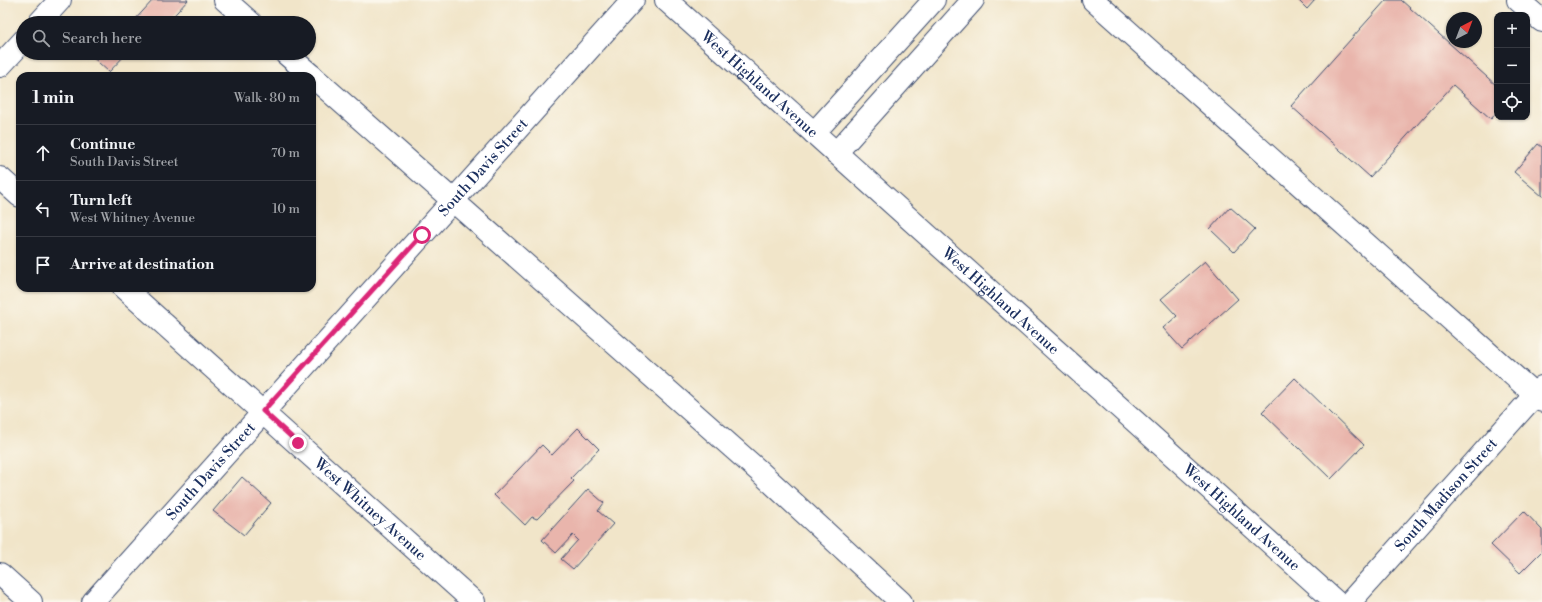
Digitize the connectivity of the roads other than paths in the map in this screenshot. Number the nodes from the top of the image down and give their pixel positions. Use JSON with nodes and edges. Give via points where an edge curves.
{"nodes":[{"id":1,"x":60,"y":0,"type":"edge"},
{"id":2,"x":225,"y":0,"type":"edge"},
{"id":3,"x":633,"y":0,"type":"edge"},
{"id":4,"x":666,"y":0,"type":"edge"},
{"id":5,"x":934,"y":0,"type":"edge"},
{"id":6,"x":973,"y":0,"type":"edge"},
{"id":7,"x":1093,"y":0,"type":"edge"},
{"id":8,"x":1518,"y":0,"type":"edge"},
{"id":9,"x":45,"y":16,"type":"edge"},
{"id":10,"x":243,"y":16,"type":"edge"},
{"id":11,"x":1542,"y":21,"type":"edge"},
{"id":12,"x":16,"y":49,"type":"edge"},
{"id":13,"x":293,"y":60,"type":"edge"},
{"id":14,"x":0,"y":66,"type":"edge"},
{"id":15,"x":307,"y":72,"type":"edge"},
{"id":16,"x":316,"y":79,"type":"edge"},
{"id":17,"x":814,"y":133,"type":"junction"},
{"id":18,"x":836,"y":153,"type":"junction"},
{"id":19,"x":0,"y":178,"type":"edge"},
{"id":20,"x":16,"y":192,"type":"edge"},
{"id":21,"x":454,"y":200,"type":"junction"},
{"id":22,"x":129,"y":292,"type":"edge"},
{"id":23,"x":1540,"y":394,"type":"edge"},
{"id":24,"x":263,"y":411,"type":"junction"},
{"id":25,"x":0,"y":574,"type":"edge"},
{"id":26,"x":31,"y":602,"type":"edge"},
{"id":27,"x":93,"y":602,"type":"edge"},
{"id":28,"x":474,"y":602,"type":"edge"},
{"id":29,"x":901,"y":602,"type":"edge"},
{"id":30,"x":1336,"y":602,"type":"edge"},
{"id":31,"x":1350,"y":602,"type":"edge"}],
"edges":[{"from":1,"to":9,"type":"street"},
{"from":2,"to":10,"type":"street"},
{"from":3,"to":21,"type":"street","name":"South Davis Street"},
{"from":4,"to":17,"type":"street","name":"West Highland Avenue"},
{"from":5,"to":17,"type":"street"},
{"from":6,"to":18,"type":"street"},
{"from":7,"to":23,"type":"street"},
{"from":8,"to":11,"type":"street"},
{"from":12,"to":14,"type":"street"},
{"from":13,"to":15,"type":"street"},
{"from":16,"to":21,"type":"street"},
{"from":17,"to":18,"type":"street","name":"West Highland Avenue"},
{"from":18,"to":30,"type":"street","name":"West Highland Avenue"},
{"from":19,"to":20,"type":"street"},
{"from":21,"to":24,"type":"street","name":"South Davis Street"},
{"from":21,"to":29,"type":"street","via":[[759,471]]},
{"from":22,"to":24,"type":"street","name":"West Whitney Avenue"},
{"from":23,"to":31,"type":"street","name":"South Madison Street"},
{"from":24,"to":27,"type":"street","name":"South Davis Street"},
{"from":24,"to":28,"type":"street","name":"West Whitney Avenue"},
{"from":25,"to":26,"type":"street"}]}
